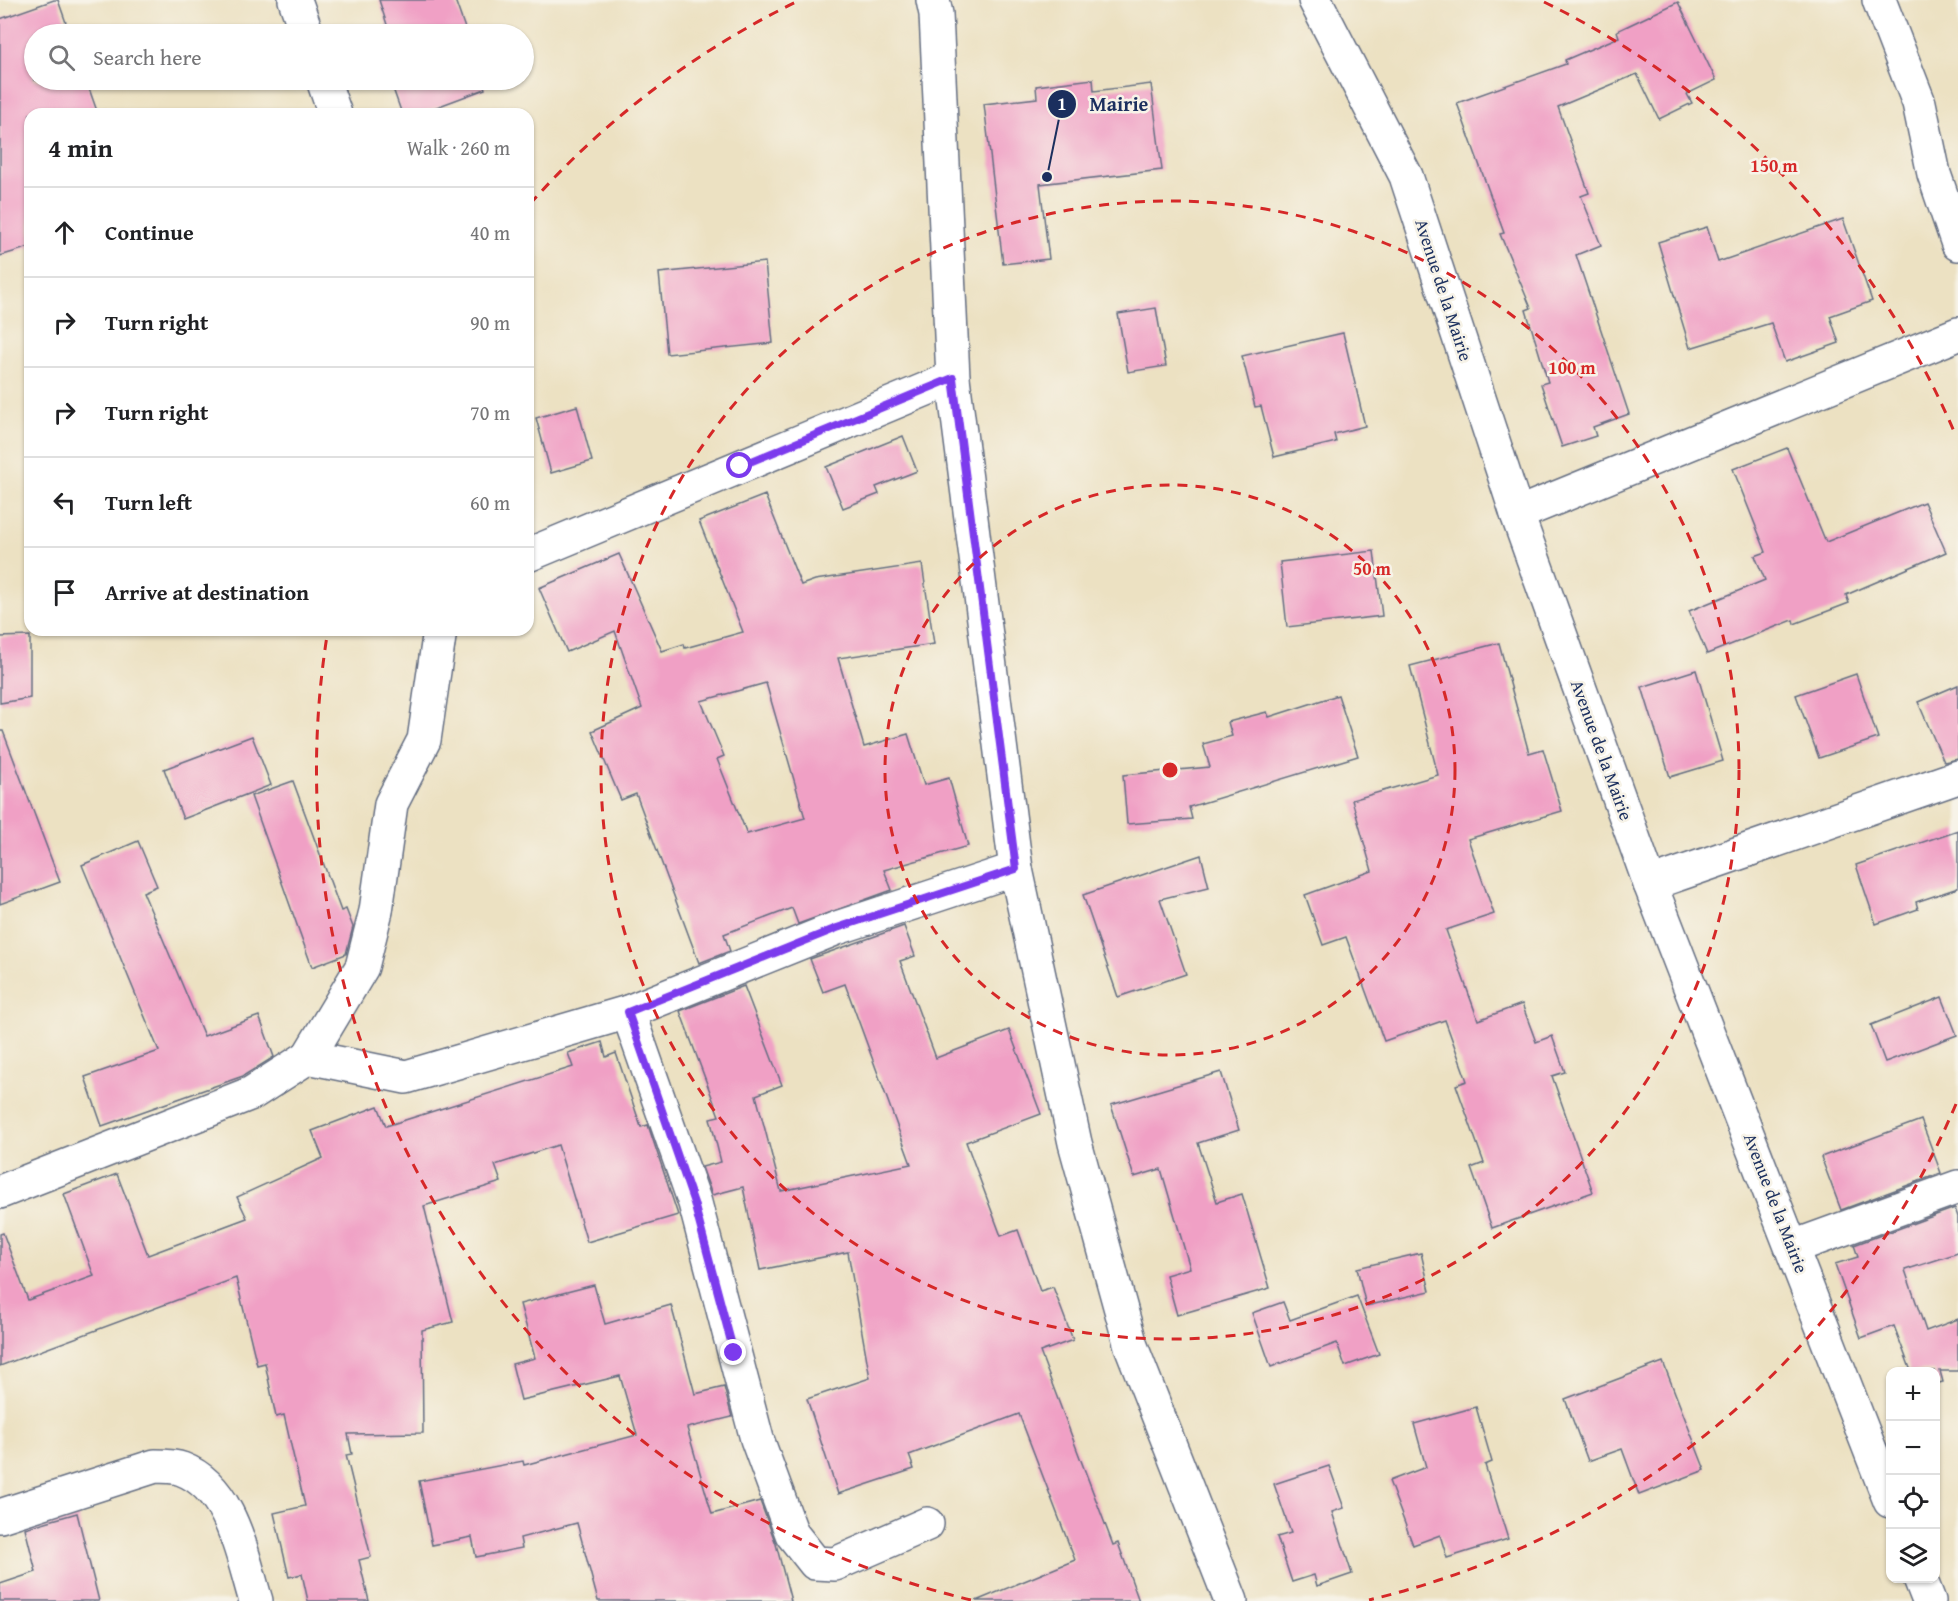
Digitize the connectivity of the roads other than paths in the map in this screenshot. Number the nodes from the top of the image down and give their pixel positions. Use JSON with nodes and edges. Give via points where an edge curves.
{"nodes":[{"id":1,"x":295,"y":0,"type":"edge"},
{"id":2,"x":933,"y":0,"type":"edge"},
{"id":3,"x":1880,"y":0,"type":"edge"},
{"id":4,"x":1313,"y":5,"type":"edge"},
{"id":5,"x":303,"y":24,"type":"edge"},
{"id":6,"x":327,"y":90,"type":"edge"},
{"id":7,"x":333,"y":108,"type":"edge"},
{"id":8,"x":1958,"y":244,"type":"edge"},
{"id":9,"x":1958,"y":334,"type":"edge"},
{"id":10,"x":953,"y":378,"type":"junction"},
{"id":11,"x":1517,"y":514,"type":"junction"},
{"id":12,"x":534,"y":553,"type":"edge"},
{"id":13,"x":439,"y":636,"type":"edge"},
{"id":14,"x":1958,"y":777,"type":"edge"},
{"id":15,"x":1016,"y":869,"type":"junction"},
{"id":16,"x":1650,"y":884,"type":"junction"},
{"id":17,"x":628,"y":1012,"type":"junction"},
{"id":18,"x":308,"y":1057,"type":"junction"},
{"id":19,"x":1958,"y":1187,"type":"edge"},
{"id":20,"x":0,"y":1192,"type":"edge"},
{"id":21,"x":1793,"y":1247,"type":"junction"},
{"id":22,"x":1886,"y":1491,"type":"edge"},
{"id":23,"x":0,"y":1516,"type":"edge"},
{"id":24,"x":927,"y":1524,"type":"dead end"},
{"id":25,"x":1922,"y":1583,"type":"edge"},
{"id":26,"x":256,"y":1601,"type":"edge"},
{"id":27,"x":1231,"y":1601,"type":"edge"},
{"id":28,"x":1929,"y":1601,"type":"edge"}],
"edges":[{"from":1,"to":5,"type":"street"},
{"from":2,"to":10,"type":"street"},
{"from":3,"to":8,"type":"street","via":[[1919,103],[1934,174]]},
{"from":4,"to":11,"type":"street","name":"Avenue de la Mairie","via":[[1406,176]]},
{"from":6,"to":7,"type":"street"},
{"from":9,"to":11,"type":"street"},
{"from":10,"to":12,"type":"street"},
{"from":10,"to":15,"type":"street"},
{"from":11,"to":16,"type":"street","name":"Avenue de la Mairie"},
{"from":13,"to":18,"type":"street","via":[[424,740],[391,804],[376,910],[362,967]]},
{"from":14,"to":16,"type":"street"},
{"from":15,"to":17,"type":"street","via":[[837,928]]},
{"from":15,"to":27,"type":"street","via":[[1075,1143],[1131,1346]]},
{"from":16,"to":21,"type":"street","name":"Avenue de la Mairie"},
{"from":17,"to":18,"type":"street","via":[[406,1077]]},
{"from":17,"to":24,"type":"street","via":[[694,1203],[757,1438],[792,1533],[815,1563],[835,1564]]},
{"from":18,"to":20,"type":"street","via":[[252,1093]]},
{"from":19,"to":21,"type":"street"},
{"from":21,"to":22,"type":"street","name":"Avenue de la Mairie"},
{"from":23,"to":26,"type":"street","via":[[155,1466],[180,1468],[199,1477],[230,1514]]},
{"from":25,"to":28,"type":"street"}]}
